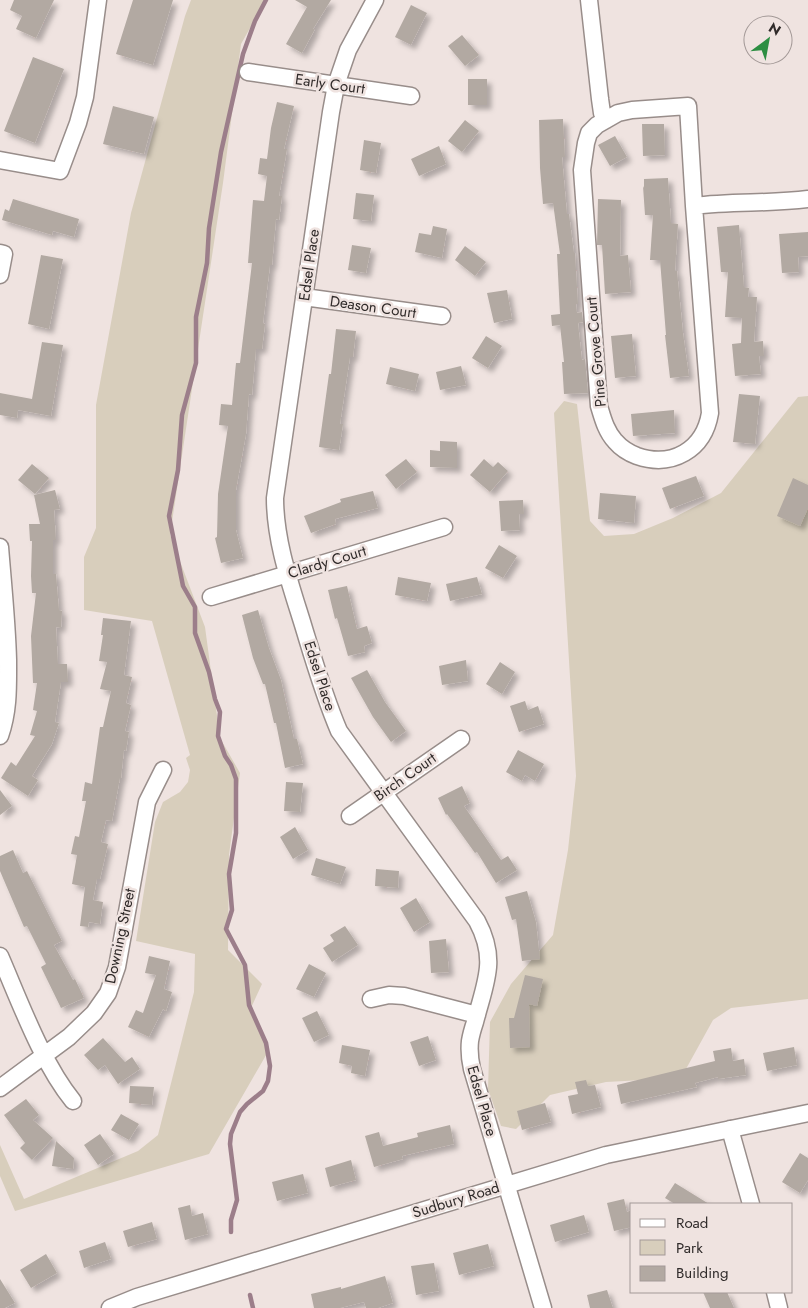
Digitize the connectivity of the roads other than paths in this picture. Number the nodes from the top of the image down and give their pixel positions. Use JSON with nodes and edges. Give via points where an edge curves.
{"nodes":[{"id":1,"x":98,"y":0,"type":"edge"},
{"id":2,"x":375,"y":0,"type":"edge"},
{"id":3,"x":589,"y":0,"type":"edge"},
{"id":4,"x":248,"y":72,"type":"dead end"},
{"id":5,"x":336,"y":85,"type":"junction"},
{"id":6,"x":411,"y":96,"type":"dead end"},
{"id":7,"x":606,"y":120,"type":"junction"},
{"id":8,"x":0,"y":160,"type":"edge"},
{"id":9,"x":808,"y":199,"type":"edge"},
{"id":10,"x":694,"y":206,"type":"junction"},
{"id":11,"x":0,"y":253,"type":"edge"},
{"id":12,"x":0,"y":275,"type":"edge"},
{"id":13,"x":304,"y":297,"type":"junction"},
{"id":14,"x":442,"y":316,"type":"dead end"},
{"id":15,"x":444,"y":527,"type":"dead end"},
{"id":16,"x":0,"y":548,"type":"edge"},
{"id":17,"x":288,"y":574,"type":"junction"},
{"id":18,"x":211,"y":597,"type":"dead end"},
{"id":19,"x":0,"y":736,"type":"edge"},
{"id":20,"x":461,"y":738,"type":"dead end"},
{"id":21,"x":163,"y":770,"type":"dead end"},
{"id":22,"x":384,"y":792,"type":"junction"},
{"id":23,"x":350,"y":816,"type":"dead end"},
{"id":24,"x":0,"y":956,"type":"edge"},
{"id":25,"x":371,"y":999,"type":"dead end"},
{"id":26,"x":477,"y":1015,"type":"junction"},
{"id":27,"x":44,"y":1055,"type":"junction"},
{"id":28,"x":0,"y":1088,"type":"edge"},
{"id":29,"x":73,"y":1101,"type":"dead end"},
{"id":30,"x":808,"y":1113,"type":"edge"},
{"id":31,"x":730,"y":1129,"type":"junction"},
{"id":32,"x":506,"y":1185,"type":"junction"},
{"id":33,"x":751,"y":1203,"type":"edge"},
{"id":34,"x":775,"y":1293,"type":"edge"},
{"id":35,"x":110,"y":1308,"type":"edge"},
{"id":36,"x":543,"y":1308,"type":"edge"},
{"id":37,"x":779,"y":1308,"type":"edge"}],
"edges":[{"from":1,"to":8,"type":"street","via":[[85,97],[60,171]]},
{"from":2,"to":5,"type":"street","name":"Edsel Place","via":[[351,43]]},
{"from":3,"to":7,"type":"street","via":[[600,99]]},
{"from":4,"to":5,"type":"street","name":"Early Court"},
{"from":5,"to":6,"type":"street","name":"Early Court"},
{"from":5,"to":13,"type":"street","name":"Edsel Place"},
{"from":7,"to":10,"type":"street","name":"Pine Grove Court","via":[[632,110],[688,106]]},
{"from":7,"to":10,"type":"street","name":"Pine Grove Court","via":[[589,133],[582,170],[599,406],[608,433],[616,443],[634,455],[653,460],[683,454],[708,425],[710,414]]},
{"from":9,"to":10,"type":"street"},
{"from":11,"to":12,"type":"street","via":[[4,254]]},
{"from":13,"to":14,"type":"street","name":"Deason Court"},
{"from":13,"to":17,"type":"street","name":"Edsel Place","via":[[274,498],[278,540]]},
{"from":15,"to":17,"type":"street","name":"Clardy Court"},
{"from":16,"to":19,"type":"street","via":[[6,612],[8,709]]},
{"from":17,"to":18,"type":"street","name":"Clardy Court"},
{"from":17,"to":22,"type":"street","name":"Edsel Place","via":[[339,731]]},
{"from":20,"to":22,"type":"street","name":"Birch Court"},
{"from":21,"to":27,"type":"street","name":"Downing Street","via":[[147,802],[117,967],[108,993],[94,1013]]},
{"from":22,"to":23,"type":"street","name":"Birch Court"},
{"from":22,"to":26,"type":"street","name":"Edsel Place","via":[[481,929],[489,955],[489,974]]},
{"from":24,"to":27,"type":"street"},
{"from":25,"to":26,"type":"street","via":[[404,996]]},
{"from":26,"to":32,"type":"street","name":"Edsel Place","via":[[470,1041],[472,1068]]},
{"from":27,"to":28,"type":"street","name":"Downing Street"},
{"from":27,"to":29,"type":"street"},
{"from":30,"to":31,"type":"street","name":"Sudbury Road"},
{"from":31,"to":32,"type":"street","name":"Sudbury Road","via":[[606,1155]]},
{"from":31,"to":33,"type":"street"},
{"from":32,"to":35,"type":"street","name":"Sudbury Road"},
{"from":32,"to":36,"type":"street","name":"Edsel Place"},
{"from":34,"to":37,"type":"street"}]}
